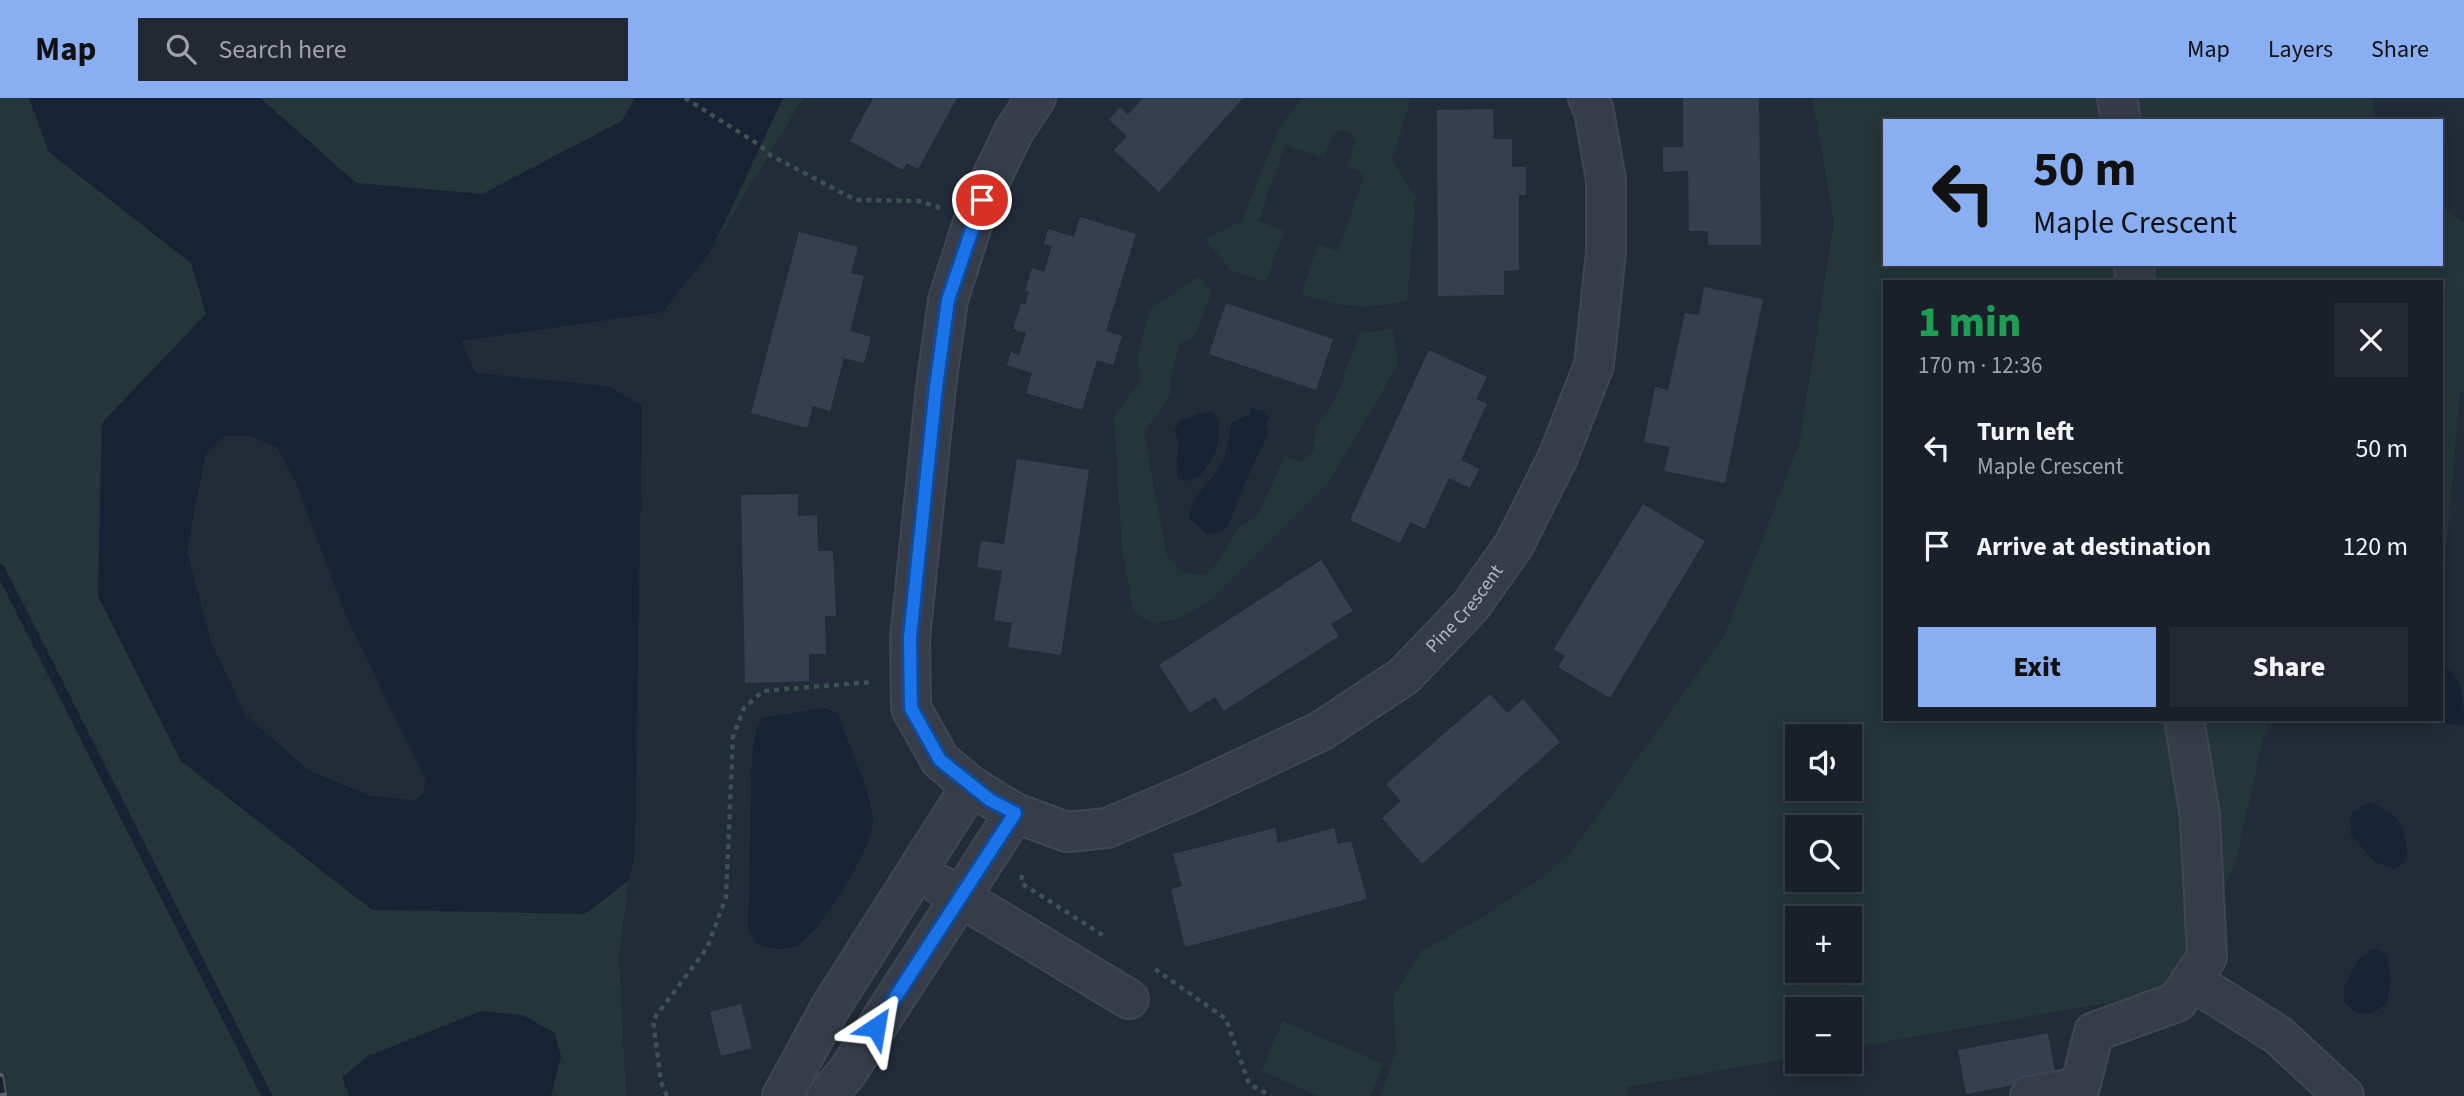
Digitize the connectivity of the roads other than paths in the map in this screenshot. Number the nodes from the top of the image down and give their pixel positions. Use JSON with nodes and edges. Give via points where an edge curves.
{"nodes":[{"id":1,"x":1035,"y":98,"type":"edge"},
{"id":2,"x":1588,"y":98,"type":"edge"},
{"id":3,"x":2118,"y":98,"type":"edge"},
{"id":4,"x":2122,"y":119,"type":"edge"},
{"id":5,"x":2184,"y":721,"type":"edge"},
{"id":6,"x":992,"y":800,"type":"junction"},
{"id":7,"x":917,"y":872,"type":"junction"},
{"id":8,"x":960,"y":897,"type":"junction"},
{"id":9,"x":2191,"y":981,"type":"junction"},
{"id":10,"x":1129,"y":999,"type":"dead end"},
{"id":11,"x":782,"y":1096,"type":"edge"},
{"id":12,"x":827,"y":1096,"type":"edge"},
{"id":13,"x":2030,"y":1096,"type":"edge"},
{"id":14,"x":2344,"y":1096,"type":"edge"}],
"edges":[{"from":1,"to":6,"type":"street","via":[[1014,131],[974,219],[948,300],[910,638],[911,708],[940,760]]},
{"from":2,"to":6,"type":"street","name":"Pine Crescent","via":[[1606,180],[1606,253],[1594,365],[1558,457],[1514,545],[1470,607],[1404,676],[1321,731],[1107,828],[1068,832]]},
{"from":3,"to":4,"type":"street"},
{"from":5,"to":9,"type":"street","via":[[2200,816],[2207,957]]},
{"from":6,"to":7,"type":"street"},
{"from":6,"to":8,"type":"street"},
{"from":7,"to":8,"type":"street"},
{"from":7,"to":11,"type":"street","via":[[830,1008]]},
{"from":8,"to":10,"type":"street"},
{"from":8,"to":12,"type":"street","via":[[848,1071]]},
{"from":9,"to":13,"type":"street","via":[[2177,1002],[2094,1032],[2080,1087]]},
{"from":9,"to":14,"type":"street","via":[[2278,1035]]}]}
